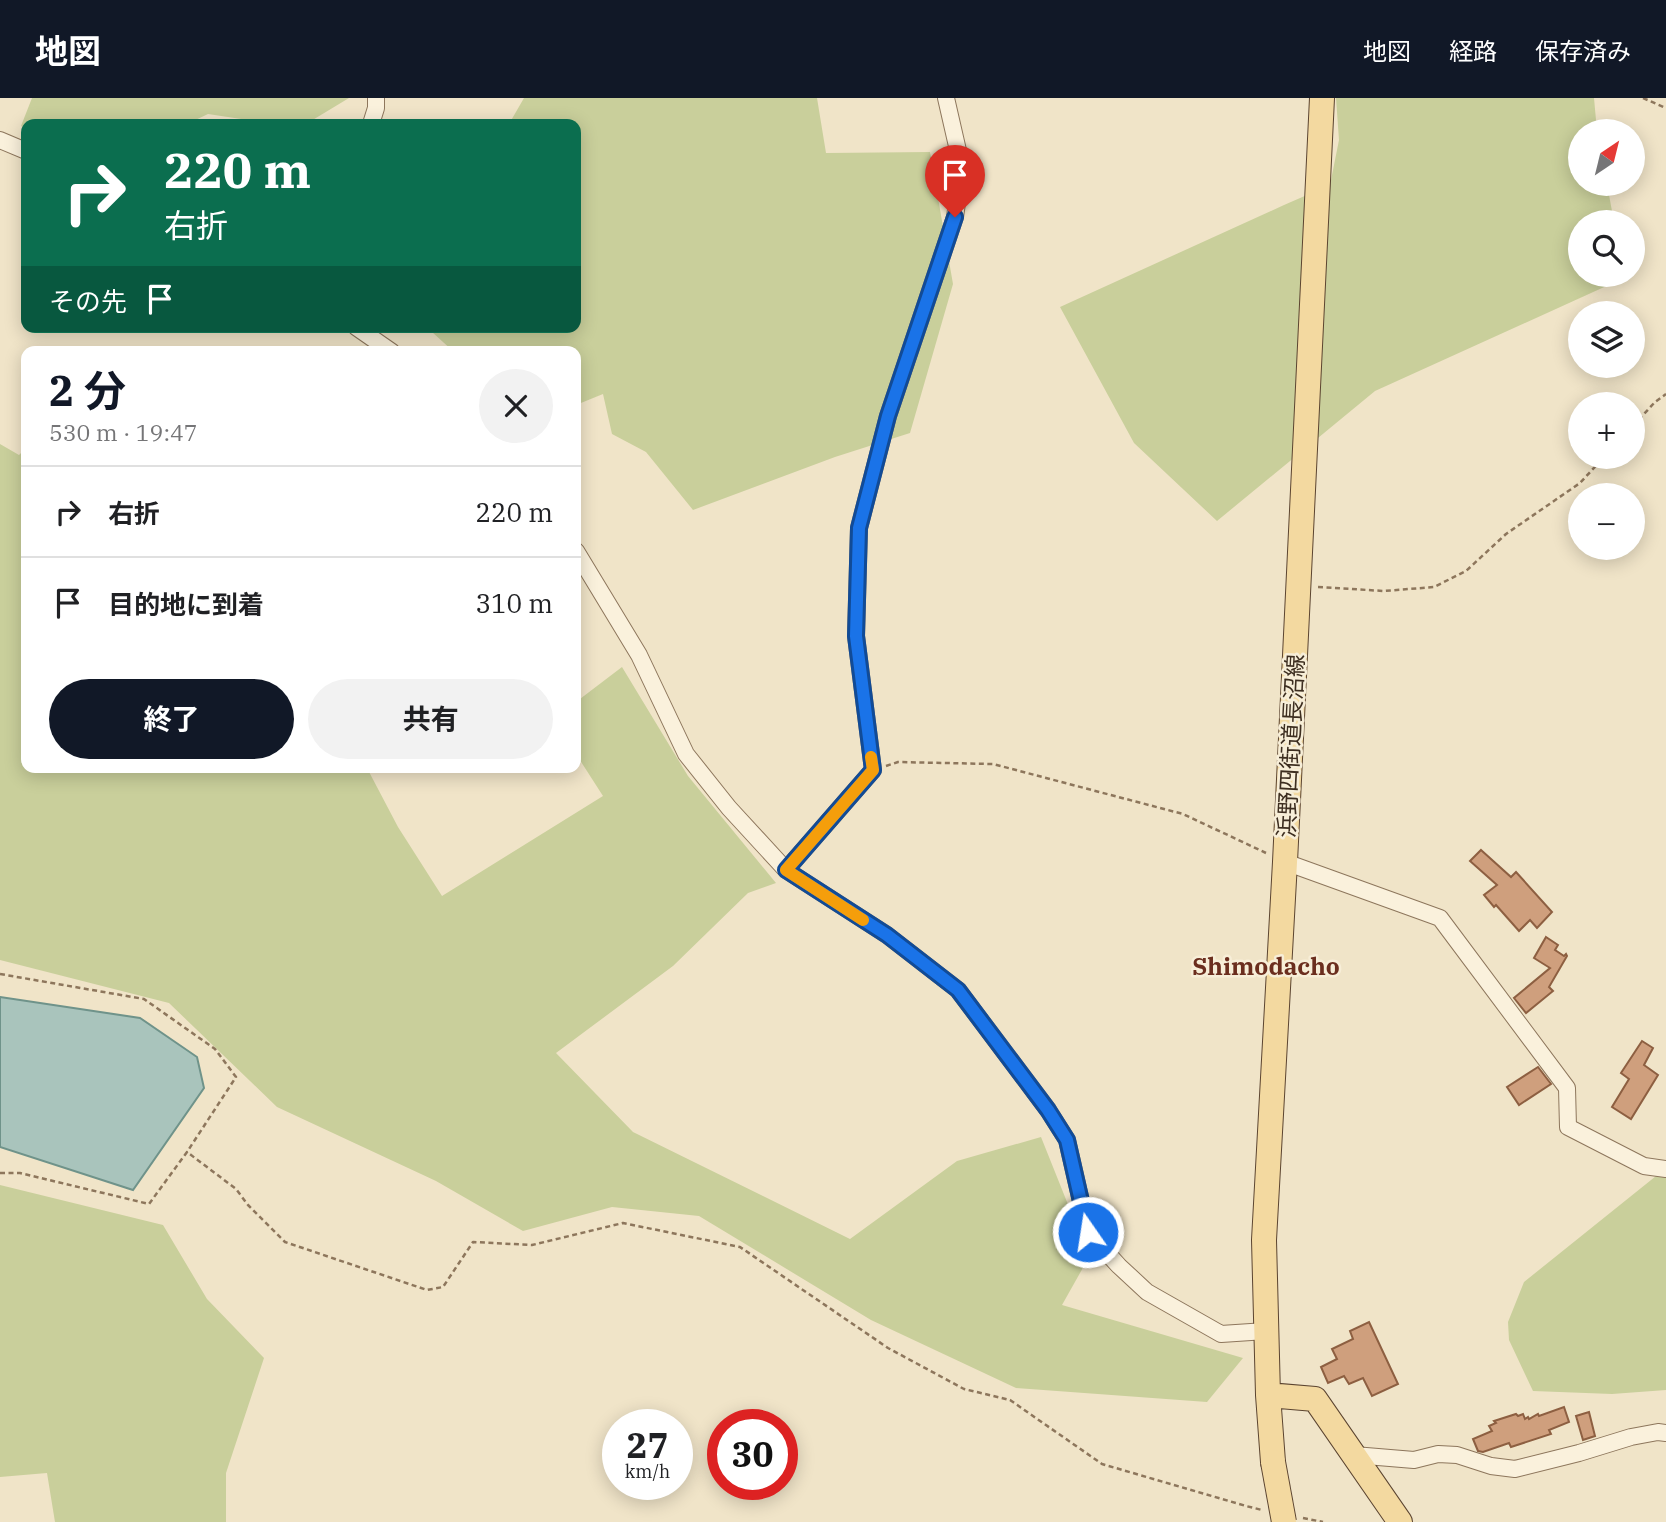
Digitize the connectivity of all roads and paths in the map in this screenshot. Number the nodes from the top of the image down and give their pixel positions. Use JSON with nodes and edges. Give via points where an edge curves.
{"nodes":[{"id":1,"x":376,"y":98,"type":"edge"},
{"id":2,"x":946,"y":98,"type":"edge"},
{"id":3,"x":1322,"y":98,"type":"edge"},
{"id":4,"x":1643,"y":98,"type":"edge"},
{"id":5,"x":1666,"y":108,"type":"edge"},
{"id":6,"x":373,"y":119,"type":"edge"},
{"id":7,"x":0,"y":140,"type":"edge"},
{"id":8,"x":21,"y":149,"type":"edge"},
{"id":9,"x":365,"y":333,"type":"edge"},
{"id":10,"x":383,"y":346,"type":"edge"},
{"id":11,"x":1666,"y":394,"type":"edge"},
{"id":12,"x":1645,"y":413,"type":"edge"},
{"id":13,"x":1593,"y":469,"type":"edge"},
{"id":14,"x":581,"y":559,"type":"edge"},
{"id":15,"x":1298,"y":585,"type":"junction"},
{"id":16,"x":873,"y":770,"type":"junction"},
{"id":17,"x":1285,"y":862,"type":"junction"},
{"id":18,"x":786,"y":870,"type":"junction"},
{"id":19,"x":0,"y":974,"type":"edge"},
{"id":20,"x":187,"y":1152,"type":"junction"},
{"id":21,"x":1666,"y":1169,"type":"edge"},
{"id":22,"x":0,"y":1173,"type":"edge"},
{"id":23,"x":1266,"y":1331,"type":"junction"},
{"id":24,"x":1268,"y":1395,"type":"junction"},
{"id":25,"x":1666,"y":1433,"type":"edge"},
{"id":26,"x":1354,"y":1455,"type":"junction"},
{"id":27,"x":1285,"y":1517,"type":"edge"},
{"id":28,"x":1324,"y":1522,"type":"edge"},
{"id":29,"x":1400,"y":1522,"type":"edge"}],
"edges":[{"from":1,"to":6,"type":"street"},
{"from":2,"to":16,"type":"street","via":[[962,168],[955,217],[888,416],[859,528],[856,636]]},
{"from":3,"to":15,"type":"main road","name":"浜野四街道長沼線"},
{"from":4,"to":5,"type":"path"},
{"from":7,"to":8,"type":"street"},
{"from":9,"to":10,"type":"street"},
{"from":11,"to":12,"type":"path"},
{"from":13,"to":15,"type":"path","via":[[1506,534],[1466,571],[1434,587],[1384,591]]},
{"from":14,"to":18,"type":"street","via":[[639,655],[686,754]]},
{"from":15,"to":17,"type":"main road","name":"浜野四街道長沼線"},
{"from":16,"to":17,"type":"path","via":[[898,762],[993,764],[1183,814]]},
{"from":16,"to":18,"type":"street"},
{"from":17,"to":21,"type":"street","via":[[1440,918],[1567,1088],[1568,1126],[1644,1166]]},
{"from":17,"to":23,"type":"main road","name":"浜野四街道長沼線","via":[[1264,1240]]},
{"from":18,"to":23,"type":"street","via":[[887,935],[958,990],[1067,1140],[1088,1232],[1138,1284],[1221,1334]]},
{"from":19,"to":20,"type":"path","via":[[144,999],[215,1049],[236,1077]]},
{"from":20,"to":22,"type":"path","via":[[149,1205],[20,1173]]},
{"from":20,"to":27,"type":"path","via":[[236,1189],[285,1242],[427,1290],[443,1287],[472,1242],[532,1245],[623,1223],[740,1247],[888,1348],[964,1389],[1010,1400],[1102,1464]]},
{"from":23,"to":24,"type":"main road","name":"浜野四街道長沼線"},
{"from":24,"to":26,"type":"main road","via":[[1315,1399]]},
{"from":24,"to":27,"type":"main road","name":"浜野四街道長沼線","bridge":true,"via":[[1273,1461]]},
{"from":25,"to":26,"type":"street","via":[[1631,1437],[1515,1469],[1457,1455],[1415,1460]]},
{"from":26,"to":29,"type":"main road"},
{"from":27,"to":28,"type":"path"}]}
